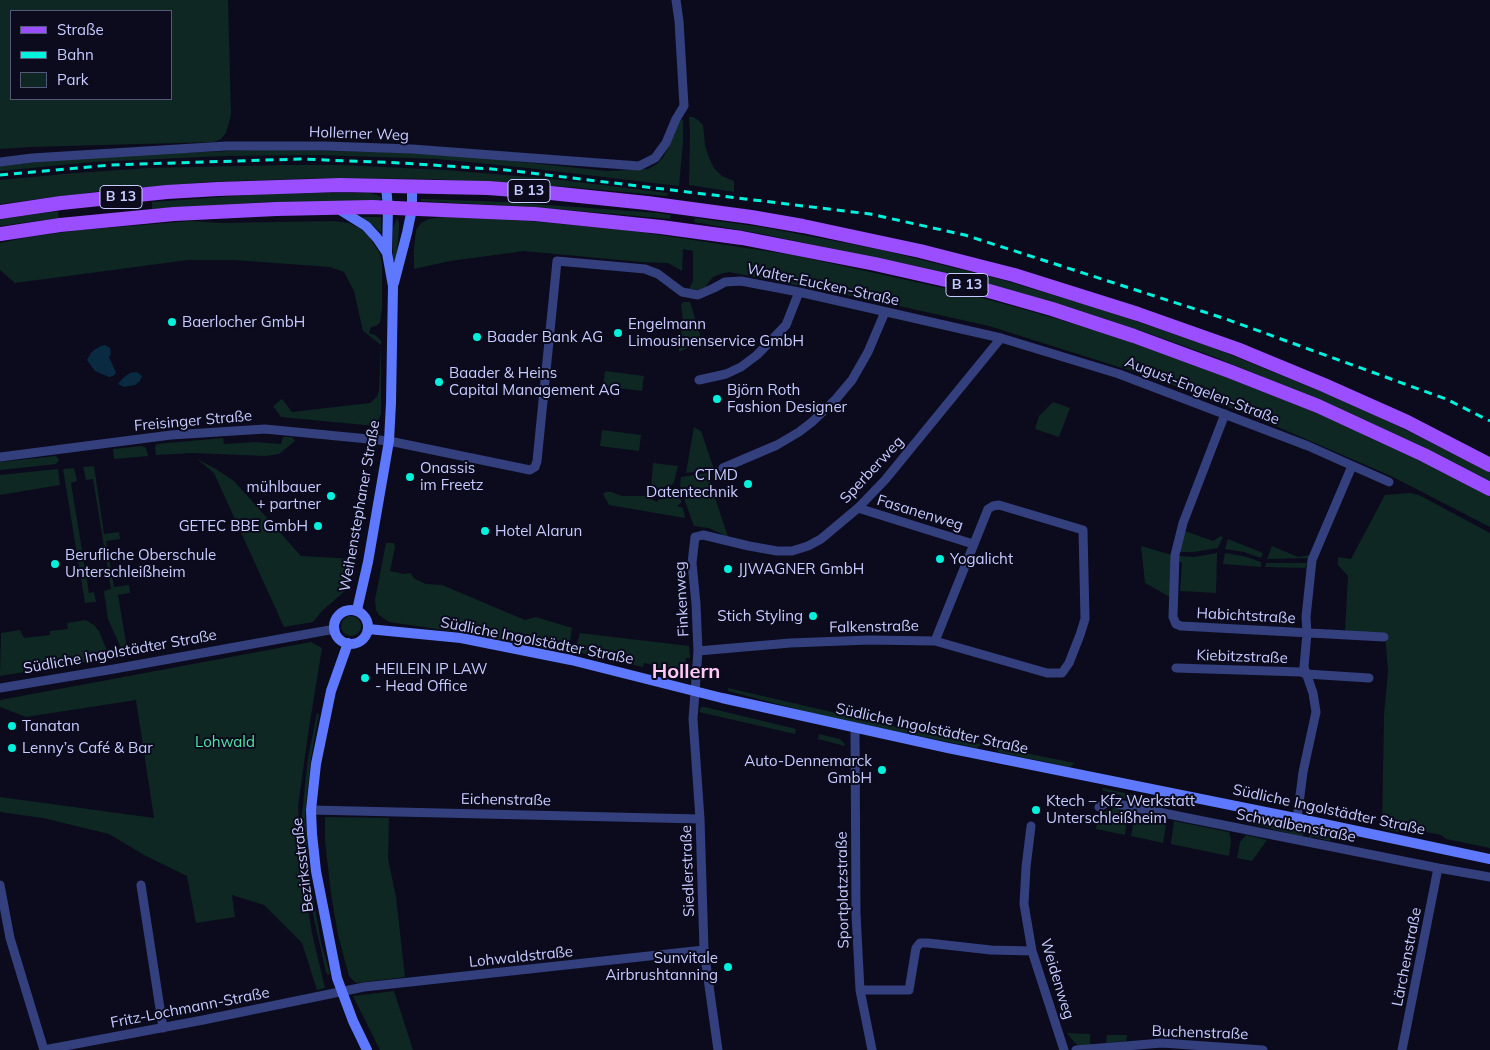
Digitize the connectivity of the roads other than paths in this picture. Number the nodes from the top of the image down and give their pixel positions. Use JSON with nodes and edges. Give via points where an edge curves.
{"nodes":[{"id":1,"x":676,"y":0,"type":"edge"},
{"id":2,"x":0,"y":162,"type":"edge"},
{"id":3,"x":386,"y":186,"type":"junction"},
{"id":4,"x":412,"y":186,"type":"junction"},
{"id":5,"x":338,"y":208,"type":"junction"},
{"id":6,"x":388,"y":208,"type":"junction"},
{"id":7,"x":412,"y":209,"type":"junction"},
{"id":8,"x":0,"y":212,"type":"edge"},
{"id":9,"x":0,"y":234,"type":"edge"},
{"id":10,"x":387,"y":253,"type":"junction"},
{"id":11,"x":393,"y":286,"type":"junction"},
{"id":12,"x":799,"y":292,"type":"junction"},
{"id":13,"x":885,"y":312,"type":"junction"},
{"id":14,"x":1001,"y":338,"type":"junction"},
{"id":15,"x":699,"y":380,"type":"dead end"},
{"id":16,"x":1225,"y":414,"type":"junction"},
{"id":17,"x":389,"y":441,"type":"junction"},
{"id":18,"x":0,"y":457,"type":"edge"},
{"id":19,"x":1490,"y":464,"type":"edge"},
{"id":20,"x":1352,"y":466,"type":"junction"},
{"id":21,"x":723,"y":468,"type":"dead end"},
{"id":22,"x":1389,"y":482,"type":"dead end"},
{"id":23,"x":1490,"y":489,"type":"edge"},
{"id":24,"x":858,"y":508,"type":"junction"},
{"id":25,"x":695,"y":537,"type":"joint"},
{"id":26,"x":973,"y":544,"type":"junction"},
{"id":27,"x":357,"y":610,"type":"junction"},
{"id":28,"x":335,"y":629,"type":"junction"},
{"id":29,"x":368,"y":629,"type":"junction"},
{"id":30,"x":1307,"y":633,"type":"junction"},
{"id":31,"x":1384,"y":637,"type":"dead end"},
{"id":32,"x":935,"y":640,"type":"junction"},
{"id":33,"x":348,"y":643,"type":"junction"},
{"id":34,"x":698,"y":651,"type":"junction"},
{"id":35,"x":1176,"y":668,"type":"dead end"},
{"id":36,"x":1306,"y":674,"type":"junction"},
{"id":37,"x":1369,"y":678,"type":"dead end"},
{"id":38,"x":0,"y":688,"type":"edge"},
{"id":39,"x":696,"y":690,"type":"junction"},
{"id":40,"x":855,"y":728,"type":"junction"},
{"id":41,"x":1099,"y":807,"type":"dead end"},
{"id":42,"x":311,"y":810,"type":"junction"},
{"id":43,"x":700,"y":818,"type":"junction"},
{"id":44,"x":1297,"y":819,"type":"junction"},
{"id":45,"x":1031,"y":826,"type":"dead end"},
{"id":46,"x":1490,"y":859,"type":"edge"},
{"id":47,"x":1438,"y":868,"type":"junction"},
{"id":48,"x":1490,"y":877,"type":"edge"},
{"id":49,"x":141,"y":885,"type":"dead end"},
{"id":50,"x":0,"y":886,"type":"edge"},
{"id":51,"x":704,"y":950,"type":"junction"},
{"id":52,"x":1032,"y":951,"type":"junction"},
{"id":53,"x":860,"y":990,"type":"junction"},
{"id":54,"x":341,"y":992,"type":"junction"},
{"id":55,"x":162,"y":1028,"type":"junction"},
{"id":56,"x":44,"y":1050,"type":"edge"},
{"id":57,"x":368,"y":1050,"type":"edge"},
{"id":58,"x":718,"y":1050,"type":"edge"},
{"id":59,"x":872,"y":1050,"type":"edge"},
{"id":60,"x":1064,"y":1050,"type":"edge"},
{"id":61,"x":1076,"y":1050,"type":"edge"},
{"id":62,"x":1255,"y":1050,"type":"edge"},
{"id":63,"x":1263,"y":1050,"type":"edge"},
{"id":64,"x":1402,"y":1050,"type":"edge"}],
"edges":[{"from":1,"to":2,"type":"street","name":"Hollerner Weg","via":[[684,106],[666,143],[654,158],[639,166],[412,149],[325,146],[226,146]]},
{"from":3,"to":4,"type":"main road","number":"B 13"},
{"from":3,"to":6,"type":"street","name":"Weihenstephaner Straße"},
{"from":3,"to":8,"type":"main road","number":"B 13","via":[[284,186],[175,192]]},
{"from":4,"to":7,"type":"street","name":"Weihenstephaner Straße"},
{"from":4,"to":19,"type":"main road","number":"B 13","via":[[488,188],[647,203],[803,226],[974,264],[1138,314],[1237,349],[1407,422]]},
{"from":5,"to":6,"type":"main road","number":"B 13"},
{"from":5,"to":9,"type":"main road","number":"B 13","via":[[174,214]]},
{"from":5,"to":10,"type":"street","name":"Weihenstephaner Straße","via":[[366,226]]},
{"from":6,"to":7,"type":"main road","number":"B 13"},
{"from":6,"to":10,"type":"street","name":"Weihenstephaner Straße"},
{"from":7,"to":11,"type":"street","name":"Weihenstephaner Straße"},
{"from":7,"to":23,"type":"main road","number":"B 13","via":[[535,214],[742,238],[968,285],[1134,336],[1229,371],[1318,406]]},
{"from":10,"to":11,"type":"street","name":"Weihenstephaner Straße"},
{"from":11,"to":17,"type":"street","name":"Weihenstephaner Straße"},
{"from":12,"to":13,"type":"street","name":"Walter-Eucken-Straße"},
{"from":12,"to":15,"type":"street","via":[[786,325],[757,355],[726,374]]},
{"from":12,"to":17,"type":"street","name":"Walter-Eucken-Straße","via":[[740,281],[725,282],[698,295],[682,292],[658,274],[645,269],[557,261],[535,467],[530,470]]},
{"from":13,"to":14,"type":"street","name":"Walter-Eucken-Straße"},
{"from":13,"to":21,"type":"street","via":[[864,360],[834,402],[799,432]]},
{"from":14,"to":16,"type":"street","name":"August-Engelen-Straße","via":[[1116,372]]},
{"from":14,"to":24,"type":"street","name":"Sperberweg","via":[[885,480]]},
{"from":16,"to":20,"type":"street","name":"August-Engelen-Straße"},
{"from":16,"to":30,"type":"street","name":"Habichtstraße","via":[[1183,523],[1175,554],[1173,619],[1180,626]]},
{"from":17,"to":18,"type":"street","name":"Freisinger Straße","via":[[265,429],[171,435]]},
{"from":17,"to":27,"type":"street","name":"Weihenstephaner Straße"},
{"from":20,"to":22,"type":"street","name":"August-Engelen-Straße"},
{"from":20,"to":30,"type":"street","name":"Kiebitzstraße","via":[[1312,560]]},
{"from":24,"to":25,"type":"street","name":"Sperberweg","via":[[821,539],[792,550],[749,546],[703,535]]},
{"from":24,"to":26,"type":"street","name":"Fasanenweg"},
{"from":25,"to":34,"type":"street","name":"Finkenweg","via":[[692,563]]},
{"from":26,"to":32,"type":"street"},
{"from":26,"to":32,"type":"street","name":"Falkenstraße","via":[[988,510],[993,506],[1083,530],[1085,619],[1080,635],[1062,673],[1047,673]]},
{"from":27,"to":28,"type":"street","via":[[341,613]]},
{"from":27,"to":29,"type":"street","via":[[365,616]]},
{"from":28,"to":33,"type":"street","via":[[339,638]]},
{"from":28,"to":38,"type":"street","name":"Südliche Ingolstädter Straße"},
{"from":29,"to":33,"type":"street","via":[[363,639]]},
{"from":29,"to":39,"type":"street","name":"Südliche Ingolstädter Straße","via":[[461,638]]},
{"from":30,"to":31,"type":"street","name":"Habichtstraße"},
{"from":30,"to":36,"type":"street","name":"Kiebitzstraße"},
{"from":32,"to":34,"type":"street","name":"Falkenstraße","via":[[790,643]]},
{"from":33,"to":42,"type":"street","name":"Bezirksstraße","via":[[331,691],[316,764]]},
{"from":34,"to":39,"type":"street","name":"Finkenweg"},
{"from":35,"to":36,"type":"street","name":"Kiebitzstraße"},
{"from":36,"to":37,"type":"street","name":"Kiebitzstraße"},
{"from":36,"to":44,"type":"street","name":"Kiebitzstraße","via":[[1316,712]]},
{"from":39,"to":40,"type":"street","name":"Südliche Ingolstädter Straße"},
{"from":39,"to":43,"type":"street","name":"Siedlerstraße","via":[[693,719]]},
{"from":40,"to":44,"type":"street","name":"Südliche Ingolstädter Straße"},
{"from":40,"to":53,"type":"street","name":"Sportplatzstraße","via":[[856,914]]},
{"from":41,"to":47,"type":"street","name":"Schwalbenstraße","via":[[1108,802]]},
{"from":42,"to":43,"type":"street","name":"Eichenstraße"},
{"from":42,"to":54,"type":"street","name":"Bezirksstraße","via":[[316,871]]},
{"from":43,"to":51,"type":"street","name":"Siedlerstraße"},
{"from":44,"to":46,"type":"street","name":"Südliche Ingolstädter Straße"},
{"from":45,"to":52,"type":"street","name":"Weidenweg","via":[[1024,904]]},
{"from":47,"to":48,"type":"street","name":"Schwalbenstraße"},
{"from":47,"to":64,"type":"street","name":"Lärchenstraße"},
{"from":49,"to":55,"type":"street"},
{"from":50,"to":56,"type":"street","via":[[10,938]]},
{"from":51,"to":54,"type":"street","name":"Lohwaldstraße"},
{"from":51,"to":58,"type":"street","name":"Siedlerstraße"},
{"from":52,"to":53,"type":"street","via":[[920,943],[916,948],[909,990]]},
{"from":52,"to":60,"type":"street","name":"Weidenweg"},
{"from":53,"to":59,"type":"street","name":"Sportplatzstraße"},
{"from":54,"to":55,"type":"street","name":"Fritz-Lochmann-Straße"},
{"from":54,"to":57,"type":"street","name":"Bezirksstraße"},
{"from":55,"to":56,"type":"street","name":"Fritz-Lochmann-Straße"},
{"from":61,"to":62,"type":"street","name":"Buchenstraße","via":[[1162,1043]]},
{"from":62,"to":63,"type":"street","name":"Buchenstraße"}]}
